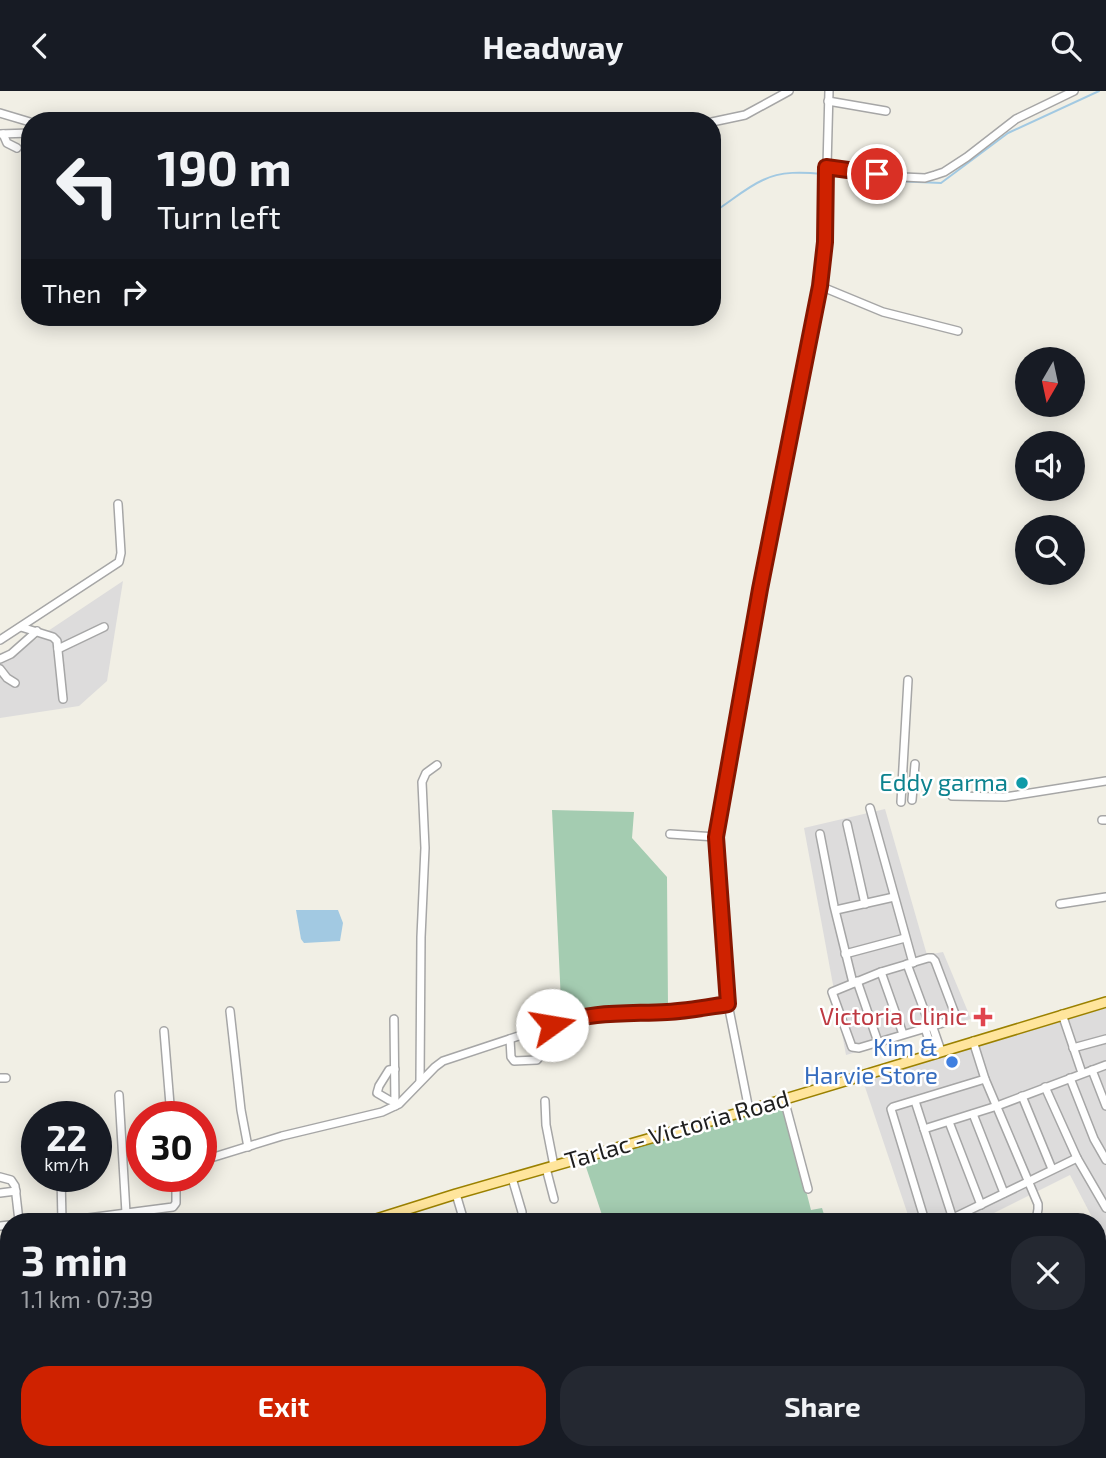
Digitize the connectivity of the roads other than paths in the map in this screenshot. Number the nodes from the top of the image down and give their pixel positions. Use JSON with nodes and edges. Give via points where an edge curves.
{"nodes":[{"id":1,"x":789,"y":91,"type":"edge"},
{"id":2,"x":830,"y":91,"type":"edge"},
{"id":3,"x":1074,"y":91,"type":"edge"},
{"id":4,"x":828,"y":101,"type":"junction"},
{"id":5,"x":886,"y":111,"type":"dead end"},
{"id":6,"x":0,"y":113,"type":"edge"},
{"id":7,"x":21,"y":119,"type":"edge"},
{"id":8,"x":721,"y":120,"type":"edge"},
{"id":9,"x":21,"y":133,"type":"edge"},
{"id":10,"x":2,"y":134,"type":"edge"},
{"id":11,"x":18,"y":148,"type":"dead end"},
{"id":12,"x":826,"y":167,"type":"junction"},
{"id":13,"x":820,"y":286,"type":"junction"},
{"id":14,"x":958,"y":331,"type":"dead end"},
{"id":15,"x":118,"y":503,"type":"dead end"},
{"id":16,"x":21,"y":627,"type":"junction"},
{"id":17,"x":104,"y":627,"type":"dead end"},
{"id":18,"x":37,"y":631,"type":"junction"},
{"id":19,"x":0,"y":640,"type":"edge"},
{"id":20,"x":58,"y":649,"type":"junction"},
{"id":21,"x":0,"y":659,"type":"edge"},
{"id":22,"x":0,"y":669,"type":"edge"},
{"id":23,"x":908,"y":680,"type":"dead end"},
{"id":24,"x":15,"y":683,"type":"dead end"},
{"id":25,"x":63,"y":699,"type":"dead end"},
{"id":26,"x":915,"y":764,"type":"dead end"},
{"id":27,"x":437,"y":765,"type":"dead end"},
{"id":28,"x":1106,"y":781,"type":"edge"},
{"id":29,"x":952,"y":796,"type":"dead end"},
{"id":30,"x":912,"y":800,"type":"dead end"},
{"id":31,"x":901,"y":802,"type":"dead end"},
{"id":32,"x":870,"y":808,"type":"dead end"},
{"id":33,"x":847,"y":824,"type":"dead end"},
{"id":34,"x":670,"y":834,"type":"dead end"},
{"id":35,"x":820,"y":834,"type":"dead end"},
{"id":36,"x":716,"y":837,"type":"junction"},
{"id":37,"x":894,"y":897,"type":"junction"},
{"id":38,"x":1106,"y":897,"type":"edge"},
{"id":39,"x":865,"y":904,"type":"junction"},
{"id":40,"x":1060,"y":904,"type":"dead end"},
{"id":41,"x":836,"y":910,"type":"junction"},
{"id":42,"x":905,"y":938,"type":"junction"},
{"id":43,"x":845,"y":954,"type":"junction"},
{"id":44,"x":910,"y":963,"type":"junction"},
{"id":45,"x":880,"y":972,"type":"junction"},
{"id":46,"x":855,"y":982,"type":"junction"},
{"id":47,"x":1106,"y":1002,"type":"edge"},
{"id":48,"x":728,"y":1004,"type":"junction"},
{"id":49,"x":230,"y":1011,"type":"dead end"},
{"id":50,"x":1062,"y":1014,"type":"junction"},
{"id":51,"x":394,"y":1019,"type":"dead end"},
{"id":52,"x":929,"y":1026,"type":"junction"},
{"id":53,"x":537,"y":1030,"type":"junction"},
{"id":54,"x":164,"y":1031,"type":"dead end"},
{"id":55,"x":903,"y":1034,"type":"junction"},
{"id":56,"x":510,"y":1039,"type":"junction"},
{"id":57,"x":1106,"y":1039,"type":"edge"},
{"id":58,"x":973,"y":1041,"type":"junction"},
{"id":59,"x":878,"y":1042,"type":"junction"},
{"id":60,"x":1073,"y":1048,"type":"junction"},
{"id":61,"x":937,"y":1052,"type":"junction"},
{"id":62,"x":1106,"y":1065,"type":"edge"},
{"id":63,"x":395,"y":1069,"type":"junction"},
{"id":64,"x":1093,"y":1070,"type":"junction"},
{"id":65,"x":1082,"y":1073,"type":"junction"},
{"id":66,"x":1070,"y":1078,"type":"junction"},
{"id":67,"x":985,"y":1079,"type":"junction"},
{"id":68,"x":420,"y":1082,"type":"junction"},
{"id":69,"x":1045,"y":1087,"type":"junction"},
{"id":70,"x":119,"y":1095,"type":"dead end"},
{"id":71,"x":1022,"y":1096,"type":"junction"},
{"id":72,"x":784,"y":1099,"type":"junction"},
{"id":73,"x":170,"y":1101,"type":"edge"},
{"id":74,"x":545,"y":1101,"type":"dead end"},
{"id":75,"x":915,"y":1101,"type":"junction"},
{"id":76,"x":395,"y":1104,"type":"junction"},
{"id":77,"x":997,"y":1106,"type":"junction"},
{"id":78,"x":1106,"y":1106,"type":"edge"},
{"id":79,"x":748,"y":1110,"type":"junction"},
{"id":80,"x":973,"y":1114,"type":"junction"},
{"id":81,"x":949,"y":1122,"type":"junction"},
{"id":82,"x":924,"y":1129,"type":"junction"},
{"id":83,"x":248,"y":1147,"type":"junction"},
{"id":84,"x":217,"y":1156,"type":"edge"},
{"id":85,"x":1077,"y":1158,"type":"junction"},
{"id":86,"x":1106,"y":1160,"type":"edge"},
{"id":87,"x":550,"y":1167,"type":"junction"},
{"id":88,"x":1052,"y":1169,"type":"junction"},
{"id":89,"x":0,"y":1177,"type":"edge"},
{"id":90,"x":512,"y":1178,"type":"junction"},
{"id":91,"x":1027,"y":1181,"type":"junction"},
{"id":92,"x":807,"y":1189,"type":"dead end"},
{"id":93,"x":16,"y":1191,"type":"junction"},
{"id":94,"x":60,"y":1192,"type":"edge"},
{"id":95,"x":175,"y":1192,"type":"edge"},
{"id":96,"x":0,"y":1193,"type":"edge"},
{"id":97,"x":1004,"y":1193,"type":"junction"},
{"id":98,"x":456,"y":1194,"type":"junction"},
{"id":99,"x":554,"y":1199,"type":"dead end"},
{"id":100,"x":981,"y":1205,"type":"junction"},
{"id":101,"x":1106,"y":1208,"type":"edge"},
{"id":102,"x":18,"y":1213,"type":"edge"},
{"id":103,"x":62,"y":1213,"type":"edge"},
{"id":104,"x":126,"y":1213,"type":"joint"},
{"id":105,"x":395,"y":1213,"type":"edge"},
{"id":106,"x":462,"y":1213,"type":"edge"},
{"id":107,"x":522,"y":1213,"type":"edge"},
{"id":108,"x":922,"y":1213,"type":"edge"},
{"id":109,"x":948,"y":1213,"type":"edge"},
{"id":110,"x":964,"y":1213,"type":"edge"},
{"id":111,"x":1037,"y":1213,"type":"edge"}],
"edges":[{"from":1,"to":8,"type":"street","via":[[745,115]]},
{"from":2,"to":4,"type":"street"},
{"from":3,"to":12,"type":"street","via":[[1016,119],[935,175],[903,177]]},
{"from":4,"to":5,"type":"street"},
{"from":4,"to":12,"type":"street"},
{"from":6,"to":7,"type":"street"},
{"from":9,"to":10,"type":"street"},
{"from":10,"to":11,"type":"street"},
{"from":12,"to":13,"type":"street"},
{"from":13,"to":14,"type":"street","via":[[883,311]]},
{"from":13,"to":36,"type":"street"},
{"from":15,"to":16,"type":"street","via":[[119,562]]},
{"from":16,"to":18,"type":"street"},
{"from":16,"to":19,"type":"street"},
{"from":17,"to":20,"type":"street"},
{"from":18,"to":20,"type":"street","via":[[53,637]]},
{"from":18,"to":21,"type":"street"},
{"from":20,"to":25,"type":"street"},
{"from":22,"to":24,"type":"street"},
{"from":23,"to":31,"type":"street"},
{"from":26,"to":30,"type":"street"},
{"from":27,"to":68,"type":"street","via":[[426,773],[421,794],[425,848]]},
{"from":28,"to":29,"type":"street","via":[[1005,797]]},
{"from":32,"to":37,"type":"street"},
{"from":33,"to":39,"type":"street"},
{"from":34,"to":36,"type":"street"},
{"from":35,"to":41,"type":"street"},
{"from":36,"to":48,"type":"street"},
{"from":37,"to":39,"type":"street"},
{"from":37,"to":42,"type":"street"},
{"from":38,"to":40,"type":"street"},
{"from":39,"to":41,"type":"street"},
{"from":41,"to":43,"type":"street"},
{"from":42,"to":43,"type":"street"},
{"from":42,"to":44,"type":"street"},
{"from":43,"to":46,"type":"street"},
{"from":44,"to":45,"type":"street"},
{"from":44,"to":52,"type":"street"},
{"from":44,"to":52,"type":"street","via":[[932,958],[956,1014],[953,1020]]},
{"from":45,"to":46,"type":"street"},
{"from":45,"to":55,"type":"street"},
{"from":46,"to":59,"type":"street"},
{"from":46,"to":59,"type":"street","via":[[832,992],[852,1047]]},
{"from":47,"to":50,"type":"main road","name":"Tarlac - Victoria Road"},
{"from":48,"to":53,"type":"street","via":[[610,1013]]},
{"from":48,"to":79,"type":"street"},
{"from":49,"to":83,"type":"street"},
{"from":50,"to":58,"type":"main road","name":"Tarlac - Victoria Road"},
{"from":50,"to":60,"type":"street"},
{"from":51,"to":63,"type":"street"},
{"from":52,"to":55,"type":"street"},
{"from":52,"to":61,"type":"street"},
{"from":53,"to":56,"type":"street"},
{"from":53,"to":56,"type":"street","via":[[537,1059],[514,1061]]},
{"from":54,"to":73,"type":"street"},
{"from":55,"to":59,"type":"street"},
{"from":56,"to":68,"type":"street","via":[[443,1061]]},
{"from":57,"to":60,"type":"street"},
{"from":58,"to":61,"type":"main road","name":"Tarlac - Victoria Road"},
{"from":58,"to":67,"type":"street"},
{"from":60,"to":65,"type":"street"},
{"from":61,"to":72,"type":"main road","name":"Tarlac - Victoria Road"},
{"from":62,"to":64,"type":"street"},
{"from":63,"to":76,"type":"street"},
{"from":63,"to":76,"type":"street","via":[[386,1073],[377,1090]]},
{"from":64,"to":65,"type":"street"},
{"from":64,"to":78,"type":"street"},
{"from":65,"to":66,"type":"street"},
{"from":66,"to":69,"type":"street"},
{"from":66,"to":86,"type":"street"},
{"from":67,"to":75,"type":"street"},
{"from":67,"to":77,"type":"street"},
{"from":68,"to":76,"type":"street"},
{"from":69,"to":71,"type":"street"},
{"from":69,"to":85,"type":"street"},
{"from":70,"to":104,"type":"street"},
{"from":71,"to":77,"type":"street"},
{"from":71,"to":88,"type":"street"},
{"from":72,"to":79,"type":"main road","name":"Tarlac - Victoria Road"},
{"from":72,"to":92,"type":"street"},
{"from":74,"to":87,"type":"street"},
{"from":75,"to":82,"type":"street"},
{"from":75,"to":108,"type":"street","via":[[893,1107],[891,1113]]},
{"from":76,"to":83,"type":"street","via":[[382,1112]]},
{"from":77,"to":80,"type":"street"},
{"from":77,"to":91,"type":"street"},
{"from":79,"to":87,"type":"main road","name":"Tarlac - Victoria Road"},
{"from":80,"to":81,"type":"street"},
{"from":80,"to":97,"type":"street"},
{"from":81,"to":82,"type":"street"},
{"from":81,"to":100,"type":"street"},
{"from":82,"to":109,"type":"street"},
{"from":83,"to":84,"type":"street"},
{"from":85,"to":88,"type":"street"},
{"from":85,"to":101,"type":"street"},
{"from":87,"to":90,"type":"main road","name":"Tarlac - Victoria Road"},
{"from":87,"to":99,"type":"street"},
{"from":88,"to":91,"type":"street"},
{"from":89,"to":93,"type":"street","via":[[10,1179]]},
{"from":90,"to":98,"type":"main road","name":"Tarlac - Victoria Road"},
{"from":90,"to":107,"type":"street"},
{"from":91,"to":97,"type":"street"},
{"from":91,"to":111,"type":"street","via":[[1038,1204]]},
{"from":93,"to":96,"type":"street"},
{"from":93,"to":102,"type":"street"},
{"from":94,"to":103,"type":"street"},
{"from":95,"to":104,"type":"street","via":[[175,1206]]},
{"from":97,"to":100,"type":"street"},
{"from":98,"to":105,"type":"main road","name":"Tarlac - Victoria Road"},
{"from":98,"to":106,"type":"street"},
{"from":100,"to":110,"type":"street"}]}
